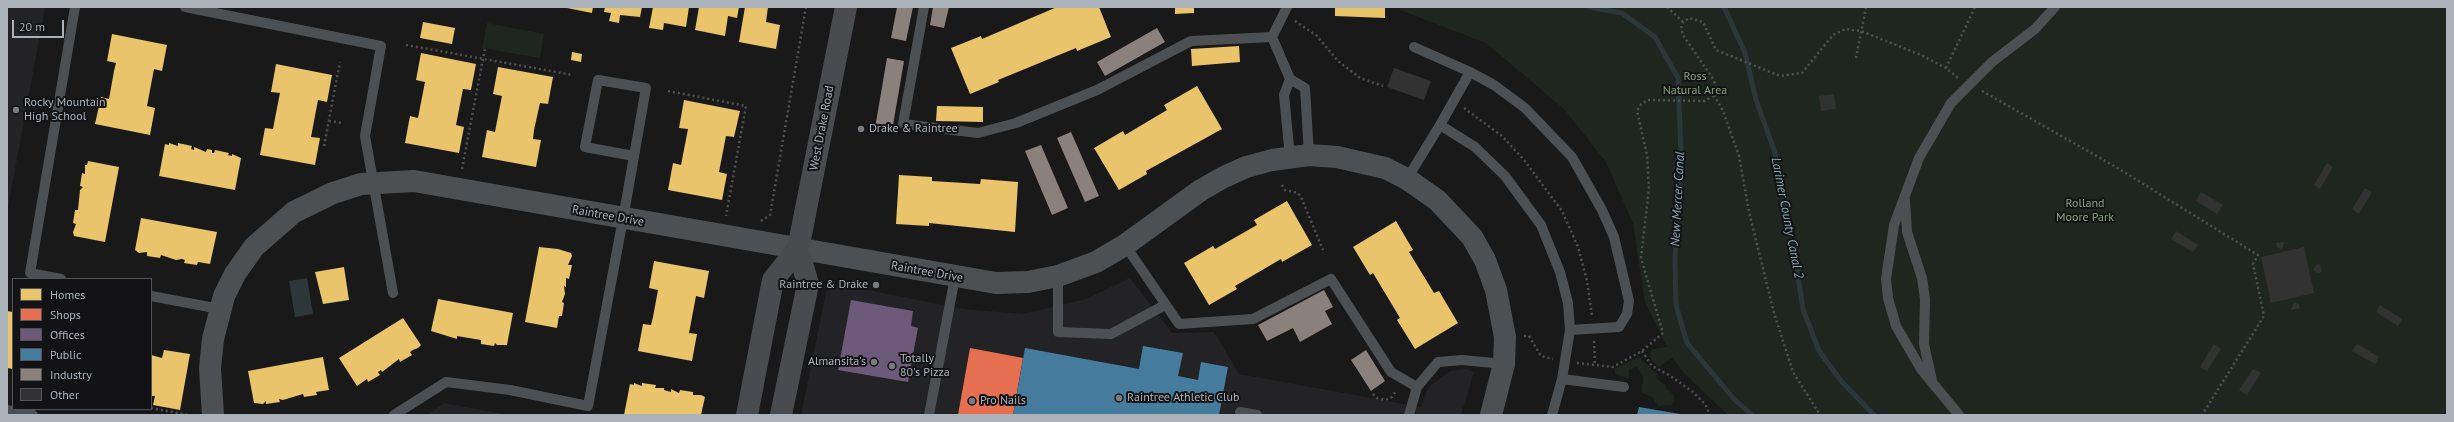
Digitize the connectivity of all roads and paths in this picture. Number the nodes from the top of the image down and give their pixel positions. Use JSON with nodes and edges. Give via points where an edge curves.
{"nodes":[{"id":1,"x":75,"y":7,"type":"edge"},
{"id":2,"x":185,"y":7,"type":"edge"},
{"id":3,"x":806,"y":7,"type":"edge"},
{"id":4,"x":846,"y":7,"type":"edge"},
{"id":5,"x":924,"y":7,"type":"edge"},
{"id":6,"x":1667,"y":7,"type":"edge"},
{"id":7,"x":1866,"y":7,"type":"edge"},
{"id":8,"x":1975,"y":7,"type":"edge"},
{"id":9,"x":2055,"y":7,"type":"edge"},
{"id":10,"x":1285,"y":11,"type":"edge"},
{"id":11,"x":1683,"y":22,"type":"junction"},
{"id":12,"x":1861,"y":31,"type":"junction"},
{"id":13,"x":1272,"y":37,"type":"junction"},
{"id":14,"x":406,"y":45,"type":"dead end"},
{"id":15,"x":1414,"y":47,"type":"dead end"},
{"id":16,"x":485,"y":48,"type":"dead end"},
{"id":17,"x":1856,"y":58,"type":"dead end"},
{"id":18,"x":483,"y":59,"type":"junction"},
{"id":19,"x":340,"y":62,"type":"dead end"},
{"id":20,"x":1470,"y":72,"type":"junction"},
{"id":21,"x":573,"y":75,"type":"dead end"},
{"id":22,"x":1290,"y":79,"type":"junction"},
{"id":23,"x":1970,"y":84,"type":"junction"},
{"id":24,"x":1383,"y":86,"type":"dead end"},
{"id":25,"x":668,"y":91,"type":"dead end"},
{"id":26,"x":1714,"y":95,"type":"junction"},
{"id":27,"x":1661,"y":100,"type":"dead end"},
{"id":28,"x":329,"y":121,"type":"junction"},
{"id":29,"x":342,"y":123,"type":"dead end"},
{"id":30,"x":1440,"y":125,"type":"junction"},
{"id":31,"x":324,"y":146,"type":"dead end"},
{"id":32,"x":634,"y":156,"type":"junction"},
{"id":33,"x":1300,"y":156,"type":"junction"},
{"id":34,"x":462,"y":170,"type":"dead end"},
{"id":35,"x":1407,"y":179,"type":"junction"},
{"id":36,"x":373,"y":183,"type":"junction"},
{"id":37,"x":1282,"y":185,"type":"dead end"},
{"id":38,"x":1905,"y":196,"type":"junction"},
{"id":39,"x":718,"y":217,"type":"dead end"},
{"id":40,"x":726,"y":218,"type":"junction"},
{"id":41,"x":623,"y":219,"type":"junction"},
{"id":42,"x":733,"y":220,"type":"dead end"},
{"id":43,"x":758,"y":222,"type":"dead end"},
{"id":44,"x":1125,"y":245,"type":"junction"},
{"id":45,"x":798,"y":249,"type":"junction"},
{"id":46,"x":1323,"y":250,"type":"dead end"},
{"id":47,"x":1058,"y":276,"type":"junction"},
{"id":48,"x":955,"y":277,"type":"junction"},
{"id":49,"x":56,"y":278,"type":"edge"},
{"id":50,"x":393,"y":293,"type":"dead end"},
{"id":51,"x":152,"y":296,"type":"edge"},
{"id":52,"x":1165,"y":305,"type":"junction"},
{"id":53,"x":218,"y":318,"type":"junction"},
{"id":54,"x":1570,"y":330,"type":"junction"},
{"id":55,"x":1642,"y":351,"type":"dead end"},
{"id":56,"x":757,"y":360,"type":"junction"},
{"id":57,"x":1504,"y":364,"type":"junction"},
{"id":58,"x":1562,"y":379,"type":"junction"},
{"id":59,"x":1932,"y":381,"type":"junction"},
{"id":60,"x":1417,"y":387,"type":"junction"},
{"id":61,"x":1624,"y":387,"type":"dead end"},
{"id":62,"x":1398,"y":389,"type":"dead end"},
{"id":63,"x":1373,"y":394,"type":"dead end"},
{"id":64,"x":152,"y":408,"type":"edge"},
{"id":65,"x":7,"y":410,"type":"edge"},
{"id":66,"x":1240,"y":412,"type":"dead end"},
{"id":67,"x":33,"y":415,"type":"edge"},
{"id":68,"x":188,"y":415,"type":"edge"},
{"id":69,"x":213,"y":415,"type":"edge"},
{"id":70,"x":394,"y":415,"type":"edge"},
{"id":71,"x":747,"y":415,"type":"edge"},
{"id":72,"x":761,"y":415,"type":"edge"},
{"id":73,"x":781,"y":415,"type":"edge"},
{"id":74,"x":929,"y":415,"type":"edge"},
{"id":75,"x":1257,"y":415,"type":"edge"},
{"id":76,"x":1409,"y":415,"type":"edge"},
{"id":77,"x":1491,"y":415,"type":"edge"},
{"id":78,"x":1552,"y":415,"type":"edge"},
{"id":79,"x":1710,"y":415,"type":"edge"},
{"id":80,"x":1820,"y":415,"type":"edge"},
{"id":81,"x":1959,"y":415,"type":"edge"},
{"id":82,"x":2202,"y":415,"type":"edge"}],
"edges":[{"from":1,"to":49,"type":"lane","via":[[30,273]]},
{"from":2,"to":36,"type":"lane","via":[[381,46],[365,136]]},
{"from":3,"to":43,"type":"path","via":[[770,215]]},
{"from":4,"to":45,"type":"main road","name":"West Drake Road"},
{"from":5,"to":13,"type":"lane","via":[[903,124],[978,133],[1016,123],[1097,90],[1191,41]]},
{"from":6,"to":11,"type":"path"},
{"from":7,"to":12,"type":"path"},
{"from":8,"to":12,"type":"path","via":[[1946,68]]},
{"from":9,"to":23,"type":"lane","via":[[2035,29],[1992,62]]},
{"from":10,"to":13,"type":"lane"},
{"from":10,"to":24,"type":"path","via":[[1317,36],[1338,61],[1360,78]]},
{"from":11,"to":12,"type":"path","via":[[1689,18],[1703,22],[1716,50],[1722,54],[1766,71],[1788,76],[1802,73],[1832,35],[1845,29]]},
{"from":11,"to":26,"type":"path","via":[[1683,35],[1716,86]]},
{"from":12,"to":17,"type":"path"},
{"from":13,"to":22,"type":"lane"},
{"from":14,"to":18,"type":"path"},
{"from":15,"to":20,"type":"lane"},
{"from":16,"to":18,"type":"path"},
{"from":18,"to":21,"type":"path"},
{"from":18,"to":34,"type":"path"},
{"from":19,"to":28,"type":"path"},
{"from":20,"to":30,"type":"lane"},
{"from":20,"to":54,"type":"lane","via":[[1494,85],[1525,108],[1572,157],[1614,237],[1629,300],[1626,314],[1619,327]]},
{"from":22,"to":33,"type":"lane","via":[[1284,94]]},
{"from":22,"to":33,"type":"lane","via":[[1305,88]]},
{"from":23,"to":38,"type":"lane","via":[[1950,103],[1937,125]]},
{"from":23,"to":82,"type":"path","via":[[2116,167],[2258,255],[2253,264],[2264,316]]},
{"from":25,"to":40,"type":"path","via":[[746,106]]},
{"from":26,"to":27,"type":"path","via":[[1706,101]]},
{"from":26,"to":80,"type":"path","via":[[1723,111],[1739,156],[1774,313],[1793,372]]},
{"from":28,"to":29,"type":"path"},
{"from":28,"to":31,"type":"path"},
{"from":30,"to":35,"type":"lane"},
{"from":30,"to":54,"type":"lane","via":[[1475,147],[1505,176],[1541,225],[1560,272],[1568,303]]},
{"from":32,"to":32,"type":"lane","via":[[585,147],[598,80],[646,88]]},
{"from":32,"to":41,"type":"lane"},
{"from":33,"to":35,"type":"street","name":"Raintree Drive","via":[[1364,162],[1385,168]]},
{"from":33,"to":44,"type":"street","name":"Raintree Drive","via":[[1246,167],[1224,177],[1201,190]]},
{"from":35,"to":57,"type":"street","name":"Raintree Drive","via":[[1437,200],[1454,217],[1472,237],[1485,260],[1502,313],[1505,337]]},
{"from":36,"to":41,"type":"street","name":"Raintree Drive","via":[[414,181]]},
{"from":36,"to":50,"type":"lane"},
{"from":36,"to":53,"type":"street","name":"Raintree Drive","via":[[333,193],[311,202],[271,230],[254,247],[235,274]]},
{"from":37,"to":46,"type":"path","via":[[1285,190],[1298,193],[1301,197]]},
{"from":38,"to":59,"type":"lane","via":[[1907,232],[1922,278],[1925,299],[1924,344]]},
{"from":38,"to":59,"type":"lane","via":[[1894,225],[1888,252],[1888,298],[1896,326],[1904,342]]},
{"from":39,"to":40,"type":"path"},
{"from":40,"to":42,"type":"path"},
{"from":41,"to":45,"type":"street","name":"Raintree Drive"},
{"from":41,"to":70,"type":"lane","via":[[588,406],[510,390],[446,382]]},
{"from":44,"to":47,"type":"street","name":"Raintree Drive","via":[[1096,262]]},
{"from":44,"to":52,"type":"lane"},
{"from":45,"to":48,"type":"street","name":"Raintree Drive"},
{"from":45,"to":56,"type":"main road","name":"West Drake Road","via":[[773,280]]},
{"from":45,"to":73,"type":"main road","name":"West Drake Road","via":[[808,284]]},
{"from":47,"to":48,"type":"street","name":"Raintree Drive","via":[[1028,282],[996,283]]},
{"from":47,"to":52,"type":"lane","via":[[1058,332],[1111,334]]},
{"from":48,"to":74,"type":"lane"},
{"from":51,"to":53,"type":"lane"},
{"from":52,"to":60,"type":"lane","via":[[1179,324],[1254,320],[1331,279],[1391,372]]},
{"from":53,"to":69,"type":"street","name":"Raintree Drive","via":[[210,368]]},
{"from":54,"to":58,"type":"lane"},
{"from":55,"to":79,"type":"path","via":[[1652,366],[1669,374],[1693,392],[1705,404]]},
{"from":56,"to":71,"type":"main road","name":"West Drake Road"},
{"from":56,"to":72,"type":"main road","via":[[764,397]]},
{"from":57,"to":60,"type":"lane","via":[[1462,360],[1438,362]]},
{"from":57,"to":77,"type":"street","name":"Raintree Drive"},
{"from":58,"to":61,"type":"lane"},
{"from":58,"to":78,"type":"lane"},
{"from":59,"to":81,"type":"lane"},
{"from":60,"to":76,"type":"lane"},
{"from":62,"to":63,"type":"path","via":[[1392,397],[1385,400]]},
{"from":64,"to":68,"type":"path"},
{"from":65,"to":67,"type":"lane"},
{"from":66,"to":75,"type":"lane"}]}
